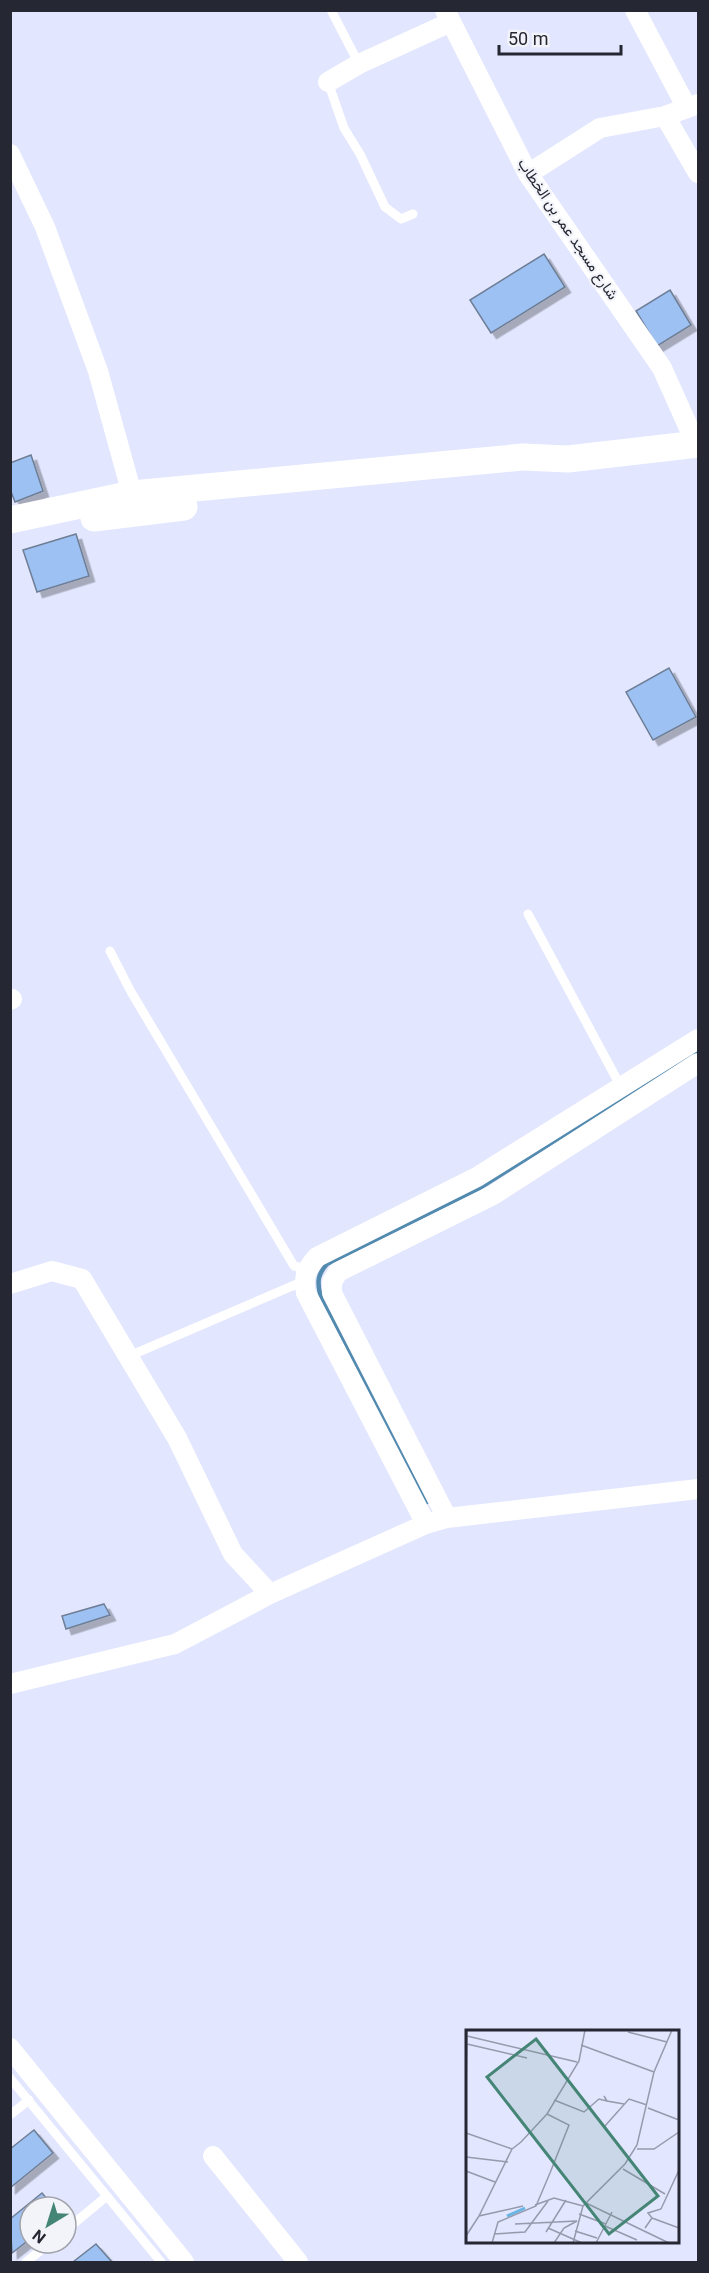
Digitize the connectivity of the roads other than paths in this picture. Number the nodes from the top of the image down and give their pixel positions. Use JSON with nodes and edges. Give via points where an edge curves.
{"nodes":[{"id":1,"x":331,"y":10,"type":"edge"},
{"id":2,"x":635,"y":10,"type":"edge"},
{"id":3,"x":448,"y":16,"type":"edge"},
{"id":4,"x":359,"y":64,"type":"junction"},
{"id":5,"x":328,"y":82,"type":"joint"},
{"id":6,"x":693,"y":106,"type":"edge"},
{"id":7,"x":665,"y":116,"type":"junction"},
{"id":8,"x":10,"y":154,"type":"edge"},
{"id":9,"x":699,"y":173,"type":"edge"},
{"id":10,"x":528,"y":174,"type":"junction"},
{"id":11,"x":413,"y":214,"type":"dead end"},
{"id":12,"x":697,"y":444,"type":"edge"},
{"id":13,"x":568,"y":459,"type":"junction"},
{"id":14,"x":132,"y":494,"type":"junction"},
{"id":15,"x":10,"y":520,"type":"edge"},
{"id":16,"x":10,"y":537,"type":"edge"},
{"id":17,"x":528,"y":914,"type":"dead end"},
{"id":18,"x":110,"y":951,"type":"dead end"},
{"id":19,"x":699,"y":1039,"type":"edge"},
{"id":20,"x":699,"y":1063,"type":"edge"},
{"id":21,"x":621,"y":1087,"type":"junction"},
{"id":22,"x":305,"y":1275,"type":"junction"},
{"id":23,"x":10,"y":1284,"type":"edge"},
{"id":24,"x":127,"y":1357,"type":"junction"},
{"id":25,"x":699,"y":1489,"type":"edge"},
{"id":26,"x":447,"y":1518,"type":"junction"},
{"id":27,"x":426,"y":1524,"type":"junction"},
{"id":28,"x":270,"y":1594,"type":"junction"},
{"id":29,"x":10,"y":1683,"type":"edge"},
{"id":30,"x":10,"y":2048,"type":"edge"},
{"id":31,"x":10,"y":2078,"type":"edge"},
{"id":32,"x":28,"y":2100,"type":"junction"},
{"id":33,"x":10,"y":2115,"type":"edge"},
{"id":34,"x":213,"y":2156,"type":"dead end"},
{"id":35,"x":107,"y":2196,"type":"junction"},
{"id":36,"x":78,"y":2220,"type":"edge"},
{"id":37,"x":161,"y":2262,"type":"edge"},
{"id":38,"x":184,"y":2262,"type":"edge"},
{"id":39,"x":298,"y":2262,"type":"edge"}],
"edges":[{"from":1,"to":4,"type":"lane"},
{"from":2,"to":6,"type":"street"},
{"from":3,"to":4,"type":"street"},
{"from":3,"to":10,"type":"street","name":"شارع مسجد عمر بن الخطاب"},
{"from":4,"to":5,"type":"street"},
{"from":5,"to":11,"type":"lane","via":[[344,129],[385,207],[401,219]]},
{"from":6,"to":7,"type":"street"},
{"from":7,"to":9,"type":"street"},
{"from":7,"to":10,"type":"street","via":[[600,128]]},
{"from":8,"to":14,"type":"street","via":[[45,227],[98,371]]},
{"from":10,"to":12,"type":"street","name":"شارع مسجد عمر بن الخطاب","via":[[663,368]]},
{"from":12,"to":13,"type":"main road"},
{"from":13,"to":14,"type":"main road","via":[[523,457]]},
{"from":13,"to":16,"type":"main road","via":[[531,472],[68,521]]},
{"from":14,"to":15,"type":"main road"},
{"from":17,"to":21,"type":"lane"},
{"from":18,"to":22,"type":"lane","via":[[294,1266]]},
{"from":19,"to":21,"type":"street"},
{"from":20,"to":26,"type":"street","via":[[493,1195],[338,1272],[332,1282],[332,1293]]},
{"from":21,"to":22,"type":"street","via":[[477,1177],[317,1257]]},
{"from":22,"to":24,"type":"lane"},
{"from":22,"to":27,"type":"street","via":[[306,1293]]},
{"from":23,"to":24,"type":"street","via":[[52,1271],[82,1279]]},
{"from":24,"to":28,"type":"street","via":[[177,1438],[233,1554]]},
{"from":25,"to":26,"type":"street"},
{"from":26,"to":27,"type":"street"},
{"from":27,"to":28,"type":"street"},
{"from":28,"to":29,"type":"street","via":[[176,1644]]},
{"from":30,"to":38,"type":"street"},
{"from":31,"to":32,"type":"lane"},
{"from":32,"to":33,"type":"lane"},
{"from":32,"to":35,"type":"lane"},
{"from":34,"to":39,"type":"street"},
{"from":35,"to":36,"type":"lane"},
{"from":35,"to":37,"type":"lane"}]}
